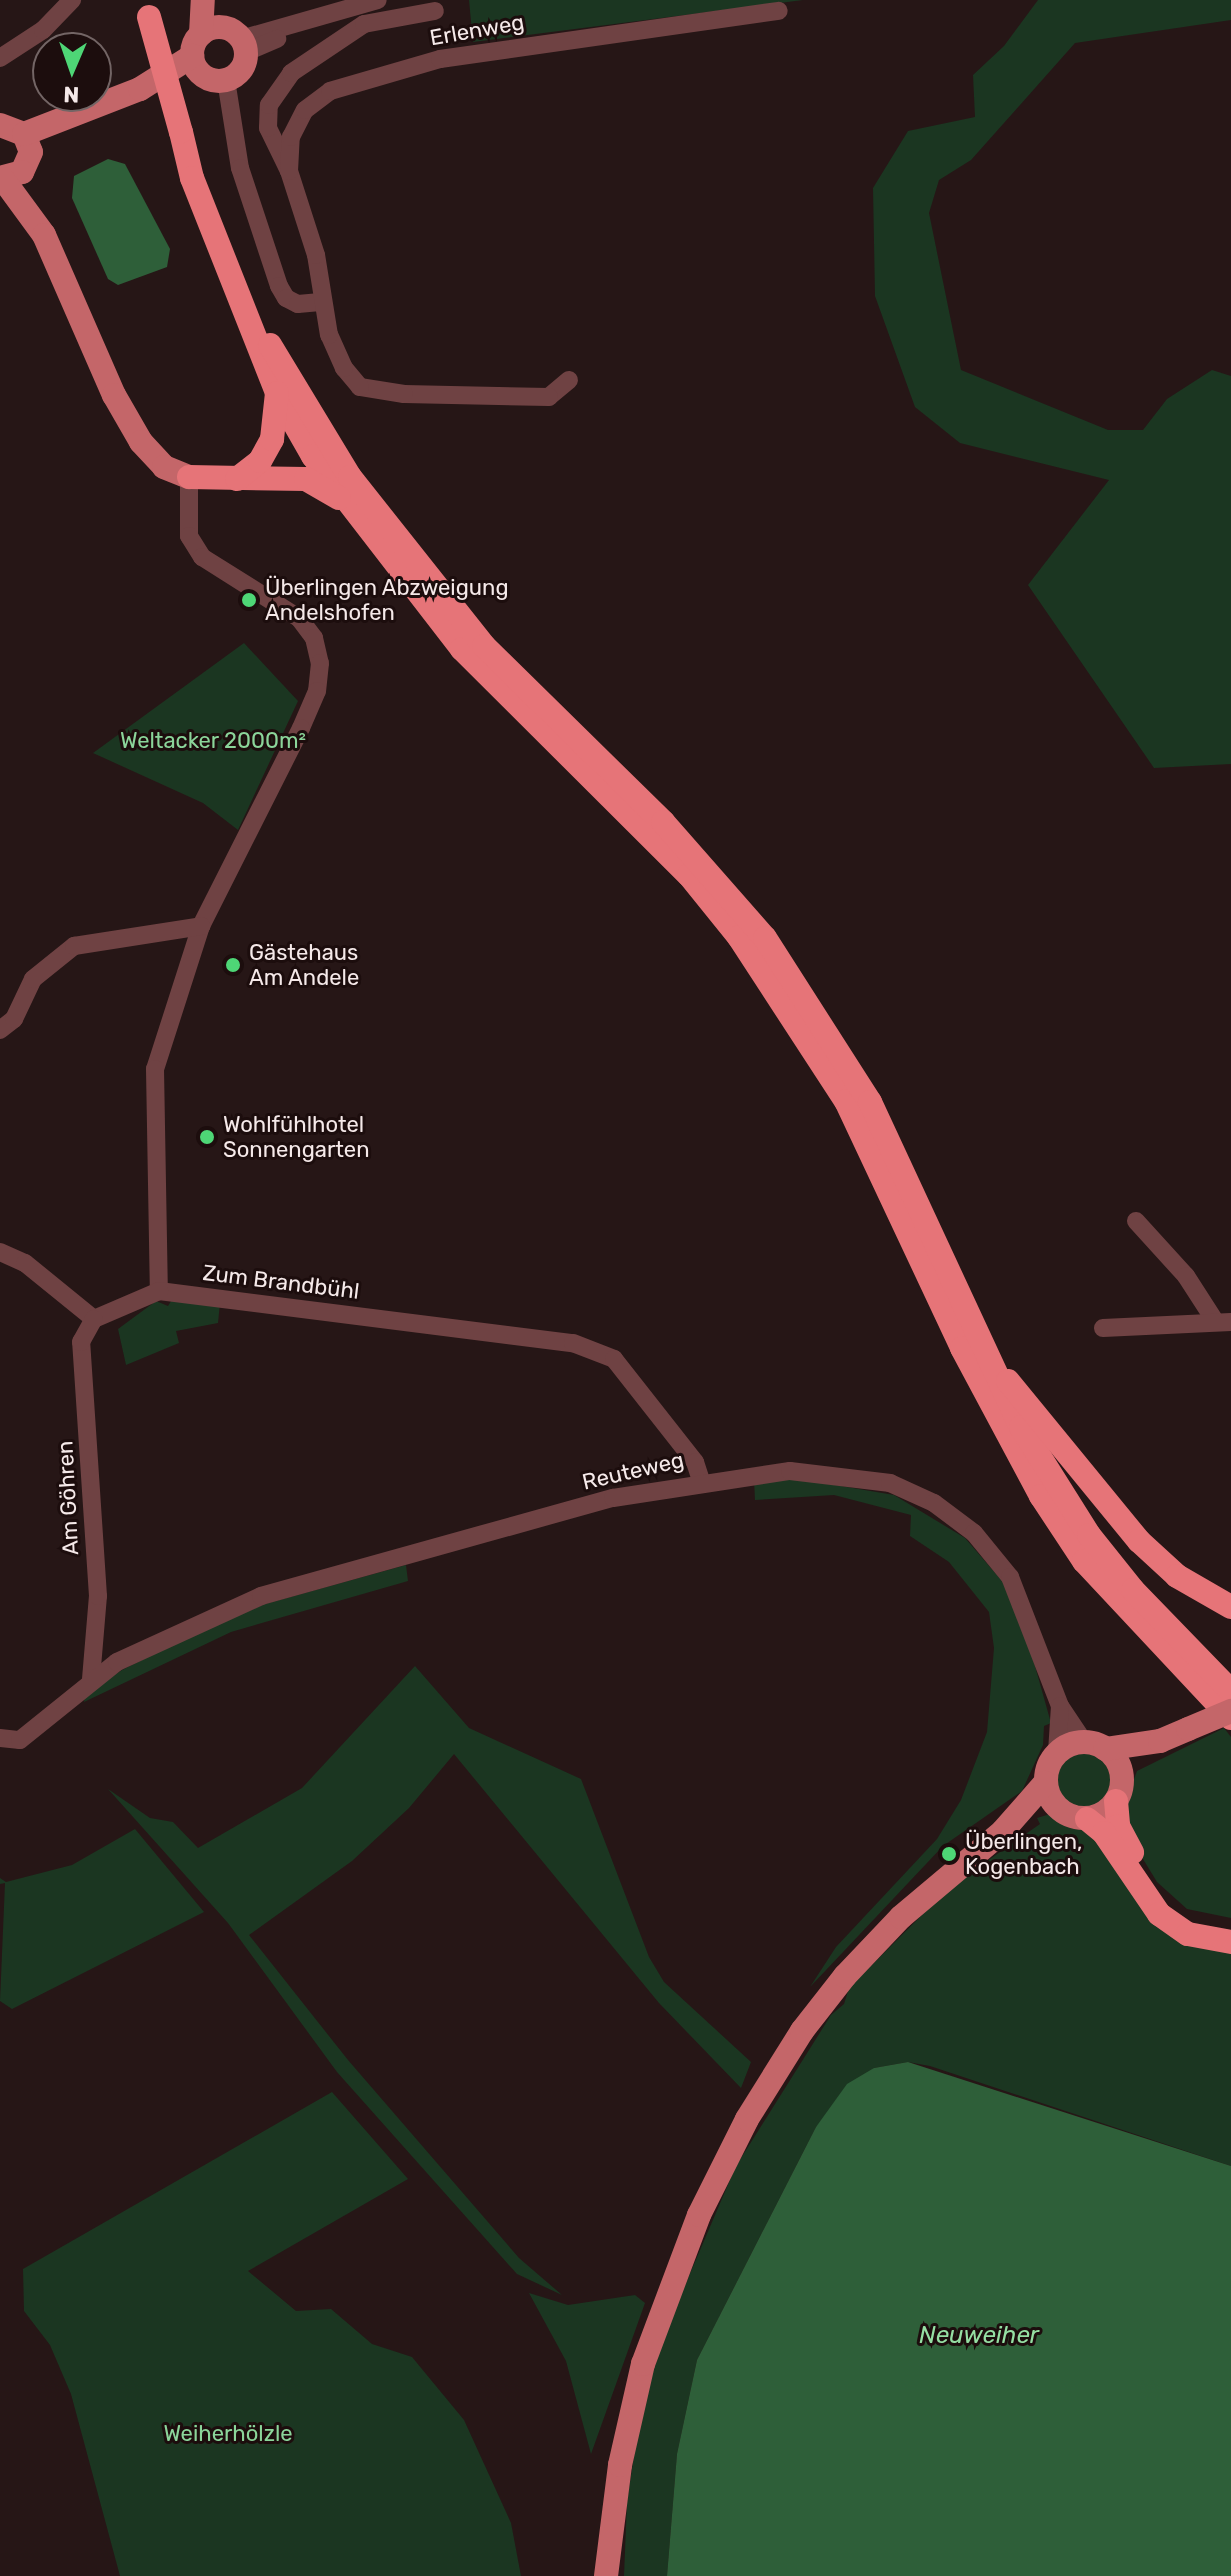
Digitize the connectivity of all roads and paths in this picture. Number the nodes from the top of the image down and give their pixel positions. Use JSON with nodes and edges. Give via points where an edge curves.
{"nodes":[{"id":1,"x":72,"y":0,"type":"edge"},
{"id":2,"x":203,"y":0,"type":"edge"},
{"id":3,"x":212,"y":0,"type":"edge"},
{"id":4,"x":378,"y":0,"type":"edge"},
{"id":5,"x":147,"y":8,"type":"edge"},
{"id":6,"x":435,"y":11,"type":"dead end"},
{"id":7,"x":779,"y":11,"type":"dead end"},
{"id":8,"x":217,"y":47,"type":"junction"},
{"id":9,"x":0,"y":58,"type":"edge"},
{"id":10,"x":226,"y":80,"type":"junction"},
{"id":11,"x":76,"y":118,"type":"junction"},
{"id":12,"x":0,"y":125,"type":"edge"},
{"id":13,"x":24,"y":134,"type":"junction"},
{"id":14,"x":28,"y":163,"type":"junction"},
{"id":15,"x":289,"y":171,"type":"junction"},
{"id":16,"x":2,"y":179,"type":"edge"},
{"id":17,"x":44,"y":235,"type":"junction"},
{"id":18,"x":241,"y":299,"type":"junction"},
{"id":19,"x":323,"y":302,"type":"junction"},
{"id":20,"x":569,"y":380,"type":"dead end"},
{"id":21,"x":277,"y":393,"type":"junction"},
{"id":22,"x":189,"y":477,"type":"junction"},
{"id":23,"x":237,"y":479,"type":"junction"},
{"id":24,"x":344,"y":501,"type":"junction"},
{"id":25,"x":201,"y":926,"type":"junction"},
{"id":26,"x":0,"y":1030,"type":"edge"},
{"id":27,"x":1136,"y":1221,"type":"dead end"},
{"id":28,"x":0,"y":1252,"type":"edge"},
{"id":29,"x":159,"y":1291,"type":"junction"},
{"id":30,"x":94,"y":1319,"type":"junction"},
{"id":31,"x":1223,"y":1322,"type":"edge"},
{"id":32,"x":1103,"y":1328,"type":"dead end"},
{"id":33,"x":987,"y":1359,"type":"junction"},
{"id":34,"x":701,"y":1481,"type":"junction"},
{"id":35,"x":1231,"y":1607,"type":"edge"},
{"id":36,"x":91,"y":1679,"type":"junction"},
{"id":37,"x":1231,"y":1691,"type":"edge"},
{"id":38,"x":1060,"y":1706,"type":"junction"},
{"id":39,"x":1231,"y":1711,"type":"edge"},
{"id":40,"x":1231,"y":1718,"type":"edge"},
{"id":41,"x":1160,"y":1741,"type":"junction"},
{"id":42,"x":4,"y":1744,"type":"edge"},
{"id":43,"x":1095,"y":1745,"type":"junction"},
{"id":44,"x":1057,"y":1752,"type":"junction"},
{"id":45,"x":1121,"y":1770,"type":"junction"},
{"id":46,"x":1045,"y":1783,"type":"junction"},
{"id":47,"x":1116,"y":1801,"type":"junction"},
{"id":48,"x":1061,"y":1811,"type":"junction"},
{"id":49,"x":1087,"y":1819,"type":"junction"},
{"id":50,"x":1003,"y":1831,"type":"junction"},
{"id":51,"x":1231,"y":1930,"type":"edge"},
{"id":52,"x":1231,"y":1942,"type":"edge"},
{"id":53,"x":606,"y":2576,"type":"edge"}],
"edges":[{"from":1,"to":9,"type":"street","via":[[43,30]]},
{"from":2,"to":8,"type":"main road"},
{"from":3,"to":8,"type":"main road"},
{"from":4,"to":8,"type":"street"},
{"from":5,"to":18,"type":"highway","bridge":true,"via":[[192,178]]},
{"from":6,"to":15,"type":"street","name":"Erlenweg","via":[[364,24],[291,73],[269,105],[268,128]]},
{"from":7,"to":15,"type":"street","name":"Erlenweg","via":[[490,50],[359,80],[330,91],[305,110],[291,137]]},
{"from":8,"to":10,"type":"main road"},
{"from":8,"to":10,"type":"main road","via":[[238,72]]},
{"from":8,"to":11,"type":"main road"},
{"from":10,"to":19,"type":"street","via":[[240,168],[279,286],[298,304]]},
{"from":11,"to":13,"type":"main road"},
{"from":11,"to":14,"type":"main road"},
{"from":12,"to":13,"type":"main road"},
{"from":13,"to":14,"type":"main road"},
{"from":14,"to":16,"type":"main road"},
{"from":14,"to":17,"type":"main road"},
{"from":15,"to":19,"type":"street","name":"Erlenweg","via":[[316,255]]},
{"from":16,"to":17,"type":"main road"},
{"from":17,"to":22,"type":"main road","via":[[129,423],[164,467]]},
{"from":18,"to":21,"type":"highway"},
{"from":18,"to":33,"type":"highway","via":[[350,477],[484,646],[721,883],[791,975],[870,1102]]},
{"from":19,"to":20,"type":"street","name":"Erlenweg","via":[[339,357],[360,387],[404,394],[536,398],[549,397]]},
{"from":21,"to":23,"type":"highway","via":[[272,439],[260,461]]},
{"from":21,"to":24,"type":"highway"},
{"from":22,"to":23,"type":"highway"},
{"from":22,"to":25,"type":"street","via":[[189,536],[202,557],[299,618],[314,638],[320,663],[317,691],[301,728]]},
{"from":23,"to":24,"type":"highway","via":[[306,479]]},
{"from":24,"to":40,"type":"highway","via":[[462,649],[689,875],[739,937],[846,1101],[962,1348],[1041,1496],[1084,1561]]},
{"from":25,"to":26,"type":"street","via":[[74,946],[33,979],[14,1019]]},
{"from":25,"to":29,"type":"street","via":[[155,1069]]},
{"from":27,"to":31,"type":"street"},
{"from":28,"to":30,"type":"street","via":[[25,1263]]},
{"from":29,"to":30,"type":"street"},
{"from":29,"to":34,"type":"street","name":"Zum Brandbühl","via":[[573,1343],[614,1359],[695,1462]]},
{"from":30,"to":36,"type":"street","name":"Am Göhren","via":[[81,1342],[98,1596]]},
{"from":31,"to":32,"type":"street"},
{"from":33,"to":35,"type":"highway","via":[[1139,1541],[1177,1576]]},
{"from":33,"to":37,"type":"highway","via":[[1021,1427],[1089,1535],[1133,1590]]},
{"from":34,"to":36,"type":"street","name":"Reuteweg","via":[[613,1498],[261,1596]]},
{"from":34,"to":38,"type":"street","name":"Reuteweg","via":[[831,1472],[890,1483],[934,1503],[974,1533],[1010,1577]]},
{"from":36,"to":42,"type":"street","name":"Reuteweg","via":[[34,1730]]},
{"from":38,"to":43,"type":"street","name":"Reuteweg"},
{"from":38,"to":44,"type":"street","name":"Reuteweg"},
{"from":39,"to":41,"type":"main road","bridge":true},
{"from":41,"to":43,"type":"main road"},
{"from":41,"to":45,"type":"main road"},
{"from":43,"to":44,"type":"main road"},
{"from":43,"to":45,"type":"main road"},
{"from":44,"to":46,"type":"main road"},
{"from":45,"to":47,"type":"main road"},
{"from":46,"to":48,"type":"main road"},
{"from":46,"to":50,"type":"main road"},
{"from":47,"to":49,"type":"main road"},
{"from":47,"to":51,"type":"highway","via":[[1118,1826],[1159,1896],[1197,1924]]},
{"from":48,"to":49,"type":"main road"},
{"from":48,"to":50,"type":"main road"},
{"from":49,"to":52,"type":"highway","via":[[1104,1833],[1159,1914],[1188,1934]]},
{"from":50,"to":53,"type":"main road","via":[[901,1917],[845,1976],[802,2031],[747,2119],[699,2215],[643,2364],[620,2465]]}]}
